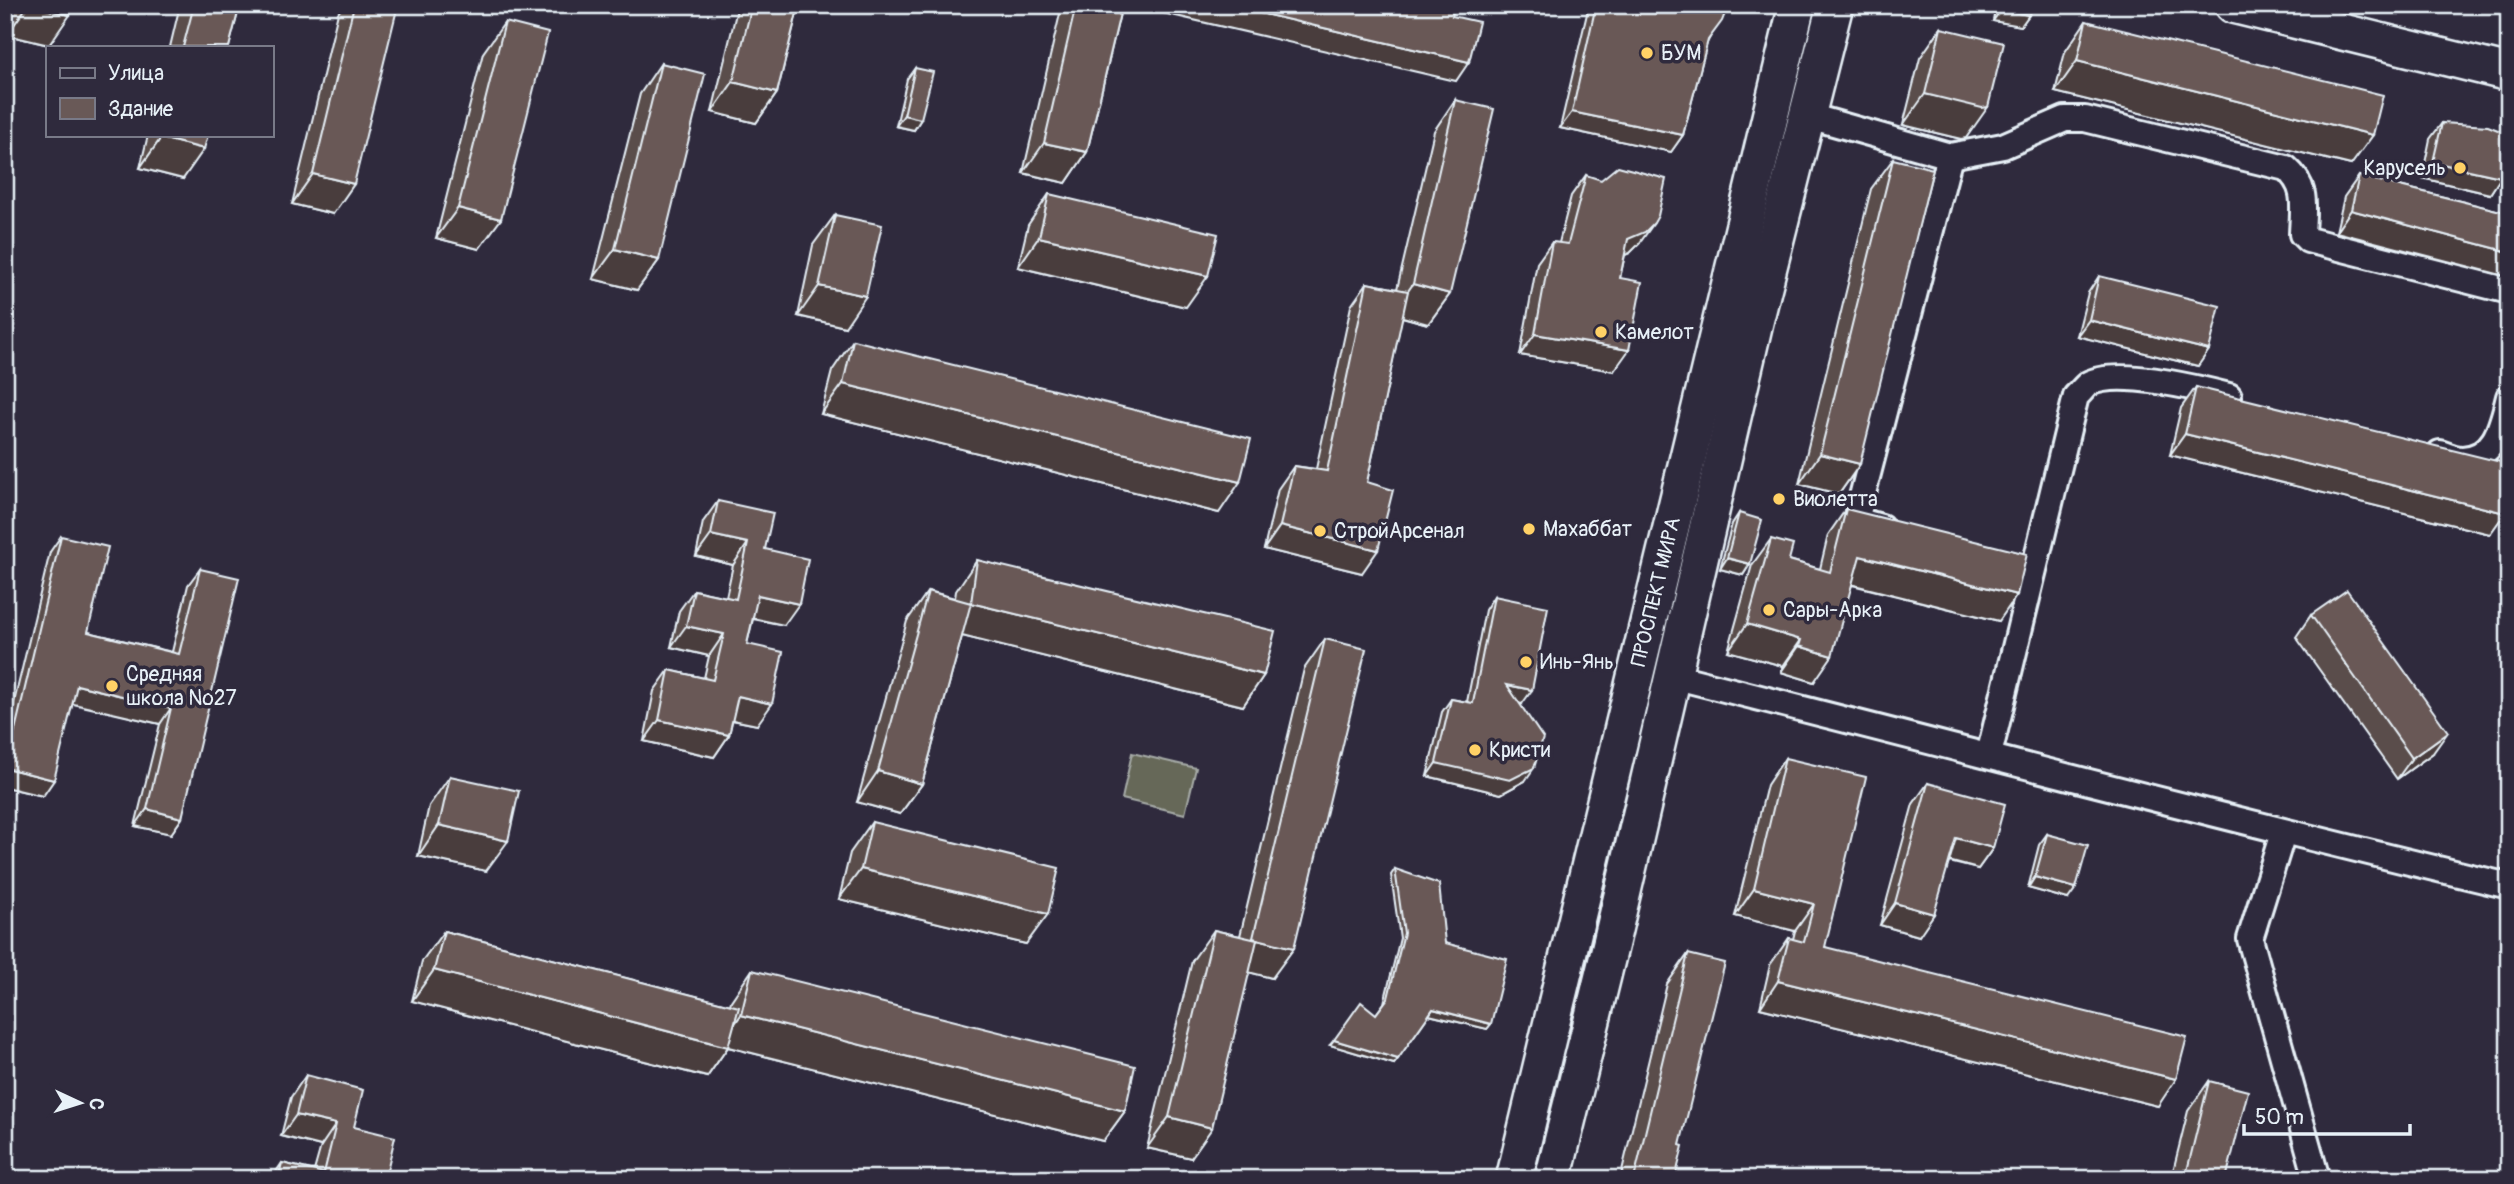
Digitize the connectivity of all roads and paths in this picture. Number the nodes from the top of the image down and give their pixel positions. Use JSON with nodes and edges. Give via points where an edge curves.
{"nodes":[{"id":1,"x":1797,"y":5,"type":"edge"},
{"id":2,"x":1835,"y":5,"type":"edge"},
{"id":3,"x":2233,"y":5,"type":"edge"},
{"id":4,"x":2509,"y":73,"type":"edge"},
{"id":5,"x":1809,"y":116,"type":"junction"},
{"id":6,"x":1950,"y":156,"type":"junction"},
{"id":7,"x":1750,"y":195,"type":"junction"},
{"id":8,"x":2509,"y":291,"type":"edge"},
{"id":9,"x":1755,"y":322,"type":"junction"},
{"id":10,"x":2509,"y":397,"type":"edge"},
{"id":11,"x":2257,"y":404,"type":"edge"},
{"id":12,"x":2423,"y":449,"type":"edge"},
{"id":13,"x":1907,"y":533,"type":"edge"},
{"id":14,"x":2009,"y":559,"type":"edge"},
{"id":15,"x":2035,"y":566,"type":"junction"},
{"id":16,"x":1673,"y":676,"type":"junction"},
{"id":17,"x":1989,"y":755,"type":"junction"},
{"id":18,"x":2283,"y":833,"type":"junction"},
{"id":19,"x":2509,"y":886,"type":"edge"},
{"id":20,"x":1514,"y":1179,"type":"edge"},
{"id":21,"x":1553,"y":1179,"type":"edge"},
{"id":22,"x":2317,"y":1179,"type":"edge"}],
"edges":[{"from":1,"to":7,"type":"main road","name":"ПРОСПЕКТ МИРА"},
{"from":2,"to":5,"type":"main road","name":"ПРОСПЕКТ МИРА"},
{"from":3,"to":4,"type":"main road"},
{"from":5,"to":6,"type":"street"},
{"from":5,"to":9,"type":"main road","name":"ПРОСПЕКТ МИРА"},
{"from":6,"to":8,"type":"street","via":[[2003,146],[2065,119],[2085,119],[2286,167],[2298,178],[2303,195],[2302,234],[2308,240]]},
{"from":6,"to":13,"type":"street","via":[[1856,520]]},
{"from":7,"to":9,"type":"main road","via":[[1760,205],[1764,225]]},
{"from":7,"to":20,"type":"main road","name":"ПРОСПЕКТ МИРА"},
{"from":9,"to":16,"type":"main road","name":"ПРОСПЕКТ МИРА"},
{"from":10,"to":12,"type":"street","via":[[2501,430],[2486,451],[2461,459]]},
{"from":11,"to":15,"type":"street","via":[[2154,381],[2117,377],[2088,384],[2076,396]]},
{"from":14,"to":15,"type":"street"},
{"from":15,"to":17,"type":"street"},
{"from":16,"to":17,"type":"street"},
{"from":16,"to":21,"type":"main road","name":"ПРОСПЕКТ МИРА"},
{"from":17,"to":18,"type":"street"},
{"from":18,"to":19,"type":"street"},
{"from":18,"to":22,"type":"street","via":[[2250,939]]}]}
